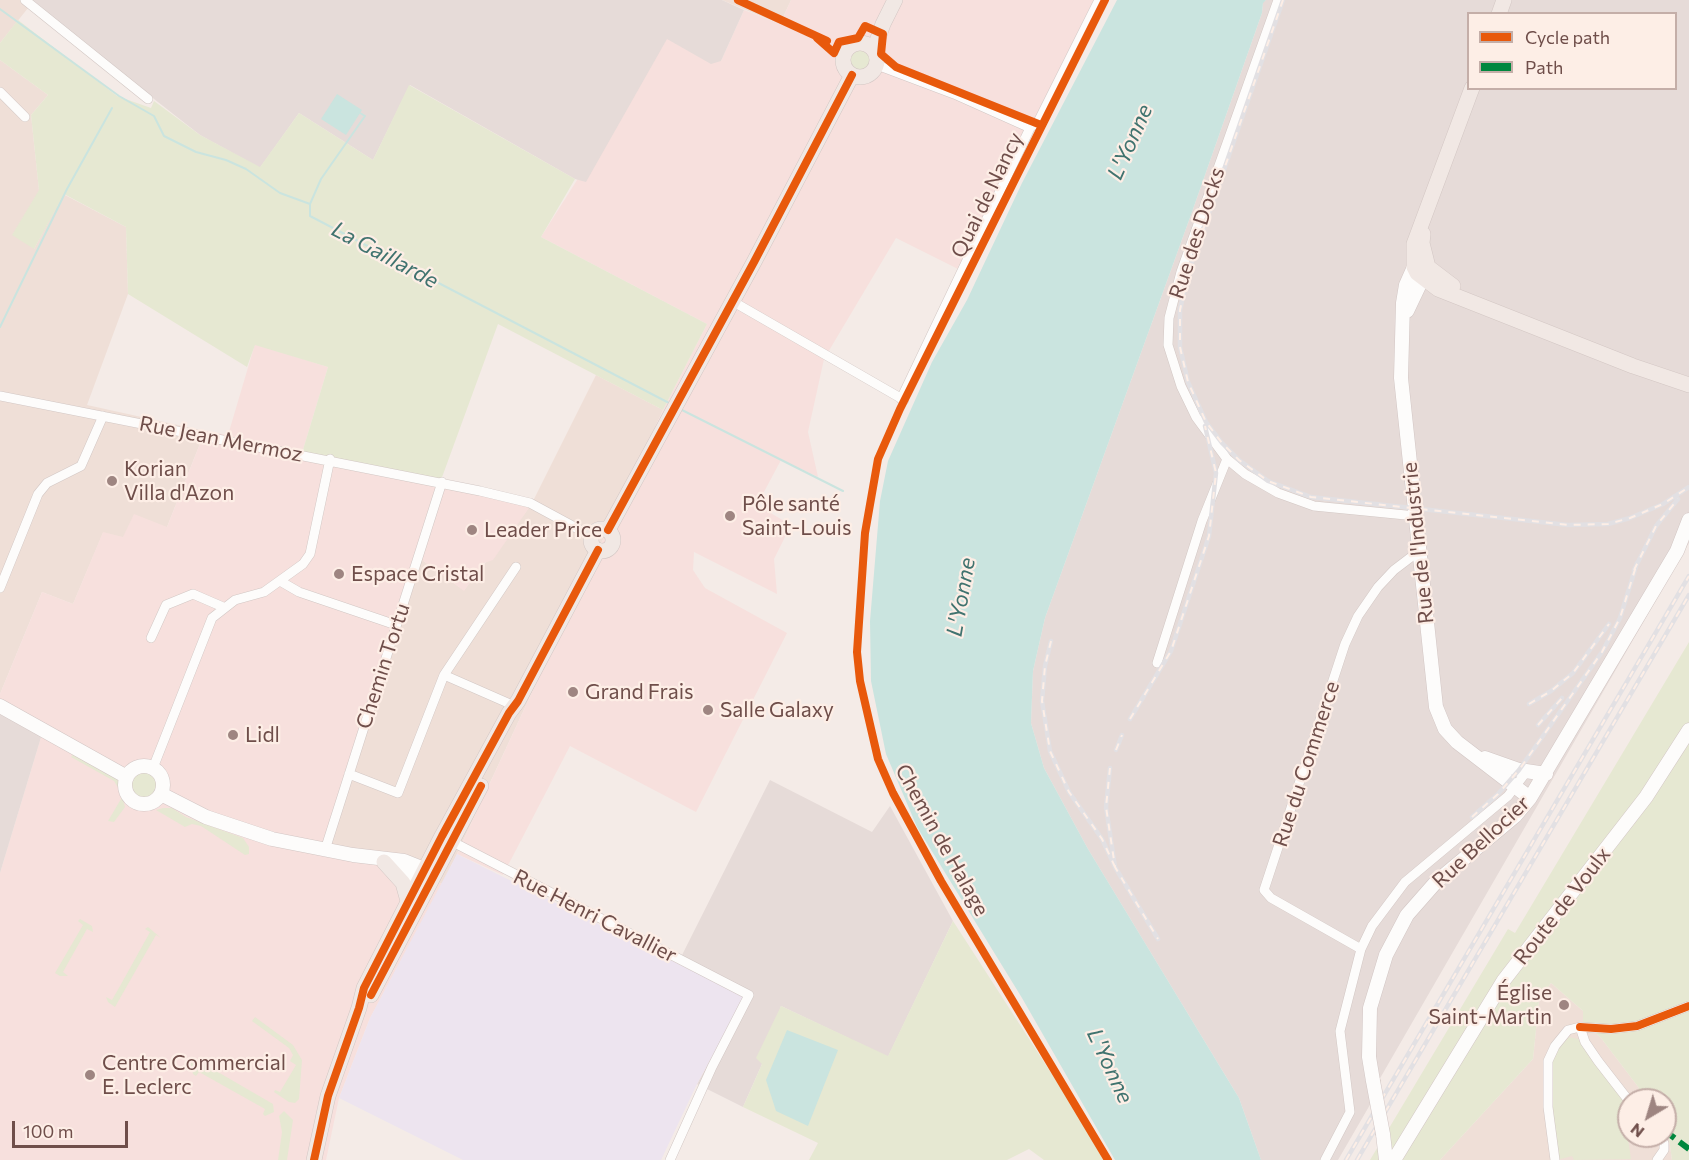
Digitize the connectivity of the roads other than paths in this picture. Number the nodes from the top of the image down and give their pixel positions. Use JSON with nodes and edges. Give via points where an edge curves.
{"nodes":[{"id":1,"x":25,"y":0,"type":"edge"},
{"id":2,"x":885,"y":0,"type":"edge"},
{"id":3,"x":895,"y":0,"type":"edge"},
{"id":4,"x":1278,"y":0,"type":"edge"},
{"id":5,"x":1096,"y":1,"type":"edge"},
{"id":6,"x":861,"y":42,"type":"junction"},
{"id":7,"x":876,"y":58,"type":"junction"},
{"id":8,"x":852,"y":75,"type":"junction"},
{"id":9,"x":1471,"y":90,"type":"edge"},
{"id":10,"x":0,"y":92,"type":"edge"},
{"id":11,"x":148,"y":99,"type":"dead end"},
{"id":12,"x":25,"y":117,"type":"dead end"},
{"id":13,"x":1030,"y":128,"type":"junction"},
{"id":14,"x":1418,"y":273,"type":"junction"},
{"id":15,"x":1438,"y":289,"type":"junction"},
{"id":16,"x":1413,"y":298,"type":"junction"},
{"id":17,"x":732,"y":301,"type":"junction"},
{"id":18,"x":1404,"y":319,"type":"junction"},
{"id":19,"x":1527,"y":323,"type":"junction"},
{"id":20,"x":1689,"y":385,"type":"edge"},
{"id":21,"x":0,"y":396,"type":"edge"},
{"id":22,"x":103,"y":416,"type":"junction"},
{"id":23,"x":330,"y":459,"type":"junction"},
{"id":24,"x":1227,"y":459,"type":"junction"},
{"id":25,"x":442,"y":482,"type":"junction"},
{"id":26,"x":1416,"y":516,"type":"junction"},
{"id":27,"x":1689,"y":520,"type":"edge"},
{"id":28,"x":608,"y":530,"type":"junction"},
{"id":29,"x":591,"y":536,"type":"junction"},
{"id":30,"x":598,"y":550,"type":"junction"},
{"id":31,"x":1419,"y":552,"type":"junction"},
{"id":32,"x":516,"y":567,"type":"dead end"},
{"id":33,"x":280,"y":581,"type":"junction"},
{"id":34,"x":0,"y":588,"type":"edge"},
{"id":35,"x":223,"y":607,"type":"junction"},
{"id":36,"x":396,"y":625,"type":"junction"},
{"id":37,"x":151,"y":638,"type":"dead end"},
{"id":38,"x":1157,"y":663,"type":"dead end"},
{"id":39,"x":444,"y":675,"type":"junction"},
{"id":40,"x":516,"y":704,"type":"junction"},
{"id":41,"x":0,"y":706,"type":"edge"},
{"id":42,"x":1689,"y":730,"type":"edge"},
{"id":43,"x":1472,"y":753,"type":"junction"},
{"id":44,"x":153,"y":768,"type":"junction"},
{"id":45,"x":1527,"y":771,"type":"junction"},
{"id":46,"x":349,"y":774,"type":"junction"},
{"id":47,"x":1546,"y":774,"type":"junction"},
{"id":48,"x":127,"y":777,"type":"junction"},
{"id":49,"x":1515,"y":787,"type":"junction"},
{"id":50,"x":161,"y":794,"type":"junction"},
{"id":51,"x":1530,"y":798,"type":"junction"},
{"id":52,"x":447,"y":839,"type":"junction"},
{"id":53,"x":325,"y":850,"type":"junction"},
{"id":54,"x":377,"y":859,"type":"junction"},
{"id":55,"x":427,"y":876,"type":"junction"},
{"id":56,"x":408,"y":902,"type":"junction"},
{"id":57,"x":1361,"y":949,"type":"junction"},
{"id":58,"x":1689,"y":1006,"type":"edge"},
{"id":59,"x":359,"y":1008,"type":"junction"},
{"id":60,"x":1580,"y":1027,"type":"junction"},
{"id":61,"x":1619,"y":1088,"type":"edge"},
{"id":62,"x":1383,"y":1127,"type":"junction"},
{"id":63,"x":1403,"y":1143,"type":"junction"},
{"id":64,"x":314,"y":1160,"type":"edge"},
{"id":65,"x":670,"y":1160,"type":"edge"},
{"id":66,"x":1324,"y":1160,"type":"edge"},
{"id":67,"x":1386,"y":1160,"type":"edge"},
{"id":68,"x":1394,"y":1160,"type":"edge"},
{"id":69,"x":1555,"y":1160,"type":"edge"}],
"edges":[{"from":1,"to":11,"type":"street"},
{"from":2,"to":6,"type":"main road"},
{"from":3,"to":7,"type":"main road","via":[[883,24]]},
{"from":4,"to":24,"type":"street","name":"Rue des Docks","via":[[1181,272],[1169,318],[1168,345],[1181,386],[1196,417]]},
{"from":5,"to":13,"type":"street","name":"Quai de Nancy","via":[[1039,120]]},
{"from":6,"to":7,"type":"main road"},
{"from":6,"to":8,"type":"main road","via":[[844,52],[844,66]]},
{"from":7,"to":8,"type":"main road","via":[[869,75]]},
{"from":7,"to":13,"type":"street"},
{"from":8,"to":17,"type":"main road"},
{"from":9,"to":14,"type":"main road","via":[[1424,222]]},
{"from":10,"to":12,"type":"street"},
{"from":13,"to":17,"type":"street","name":"Quai de Nancy","via":[[903,400]]},
{"from":14,"to":15,"type":"main road"},
{"from":14,"to":16,"type":"main road"},
{"from":14,"to":18,"type":"main road","name":"Rue de l'Industrie","via":[[1403,303]]},
{"from":14,"to":19,"type":"main road","via":[[1445,282]]},
{"from":15,"to":16,"type":"main road"},
{"from":15,"to":19,"type":"main road"},
{"from":16,"to":18,"type":"main road"},
{"from":17,"to":28,"type":"main road"},
{"from":18,"to":26,"type":"main road","name":"Rue de l'Industrie","via":[[1401,378]]},
{"from":19,"to":20,"type":"main road"},
{"from":21,"to":22,"type":"street","name":"Rue Jean Mermoz"},
{"from":22,"to":23,"type":"street","name":"Rue Jean Mermoz"},
{"from":22,"to":34,"type":"street","via":[[81,465],[47,483],[38,494]]},
{"from":23,"to":25,"type":"street","name":"Rue Jean Mermoz"},
{"from":23,"to":33,"type":"street","via":[[310,554]]},
{"from":24,"to":26,"type":"street","name":"Rue des Docks","via":[[1257,481],[1303,502],[1333,509]]},
{"from":24,"to":38,"type":"street","via":[[1208,505]]},
{"from":25,"to":29,"type":"street","name":"Rue Jean Mermoz","via":[[530,503]]},
{"from":25,"to":36,"type":"street","name":"Chemin Tortu"},
{"from":26,"to":31,"type":"main road","name":"Rue de l'Industrie"},
{"from":27,"to":47,"type":"main road","name":"Rue Bellocier","via":[[1677,551]]},
{"from":28,"to":29,"type":"main road"},
{"from":28,"to":30,"type":"main road","via":[[612,544],[605,551]]},
{"from":29,"to":30,"type":"main road","via":[[591,543]]},
{"from":30,"to":40,"type":"main road"},
{"from":31,"to":43,"type":"main road","name":"Rue de l'Industrie","via":[[1436,707],[1450,736]]},
{"from":31,"to":57,"type":"street","name":"Rue du Commerce","via":[[1386,578],[1358,616],[1264,890],[1271,898]]},
{"from":32,"to":39,"type":"street"},
{"from":33,"to":35,"type":"street","via":[[264,592]]},
{"from":33,"to":36,"type":"street","via":[[298,592]]},
{"from":35,"to":37,"type":"street","via":[[193,594],[166,605]]},
{"from":35,"to":44,"type":"street","via":[[212,618]]},
{"from":36,"to":46,"type":"street","name":"Chemin Tortu"},
{"from":39,"to":40,"type":"street"},
{"from":39,"to":46,"type":"street","via":[[398,793]]},
{"from":40,"to":52,"type":"main road"},
{"from":41,"to":48,"type":"main road"},
{"from":42,"to":63,"type":"main road","name":"Route de Voulx","via":[[1639,806],[1504,980]]},
{"from":43,"to":45,"type":"main road"},
{"from":43,"to":49,"type":"main road","name":"Rue de l'Industrie"},
{"from":44,"to":48,"type":"main road","via":[[141,766]]},
{"from":44,"to":50,"type":"main road","via":[[162,776]]},
{"from":45,"to":47,"type":"main road"},
{"from":45,"to":49,"type":"street"},
{"from":46,"to":53,"type":"street","name":"Chemin Tortu"},
{"from":47,"to":51,"type":"main road","name":"Rue Bellocier"},
{"from":48,"to":50,"type":"main road","via":[[126,788],[136,802],[148,804]]},
{"from":49,"to":51,"type":"main road","name":"Rue de l'Industrie"},
{"from":49,"to":57,"type":"street","via":[[1405,882],[1372,926]]},
{"from":50,"to":53,"type":"main road","via":[[206,817],[272,839]]},
{"from":51,"to":62,"type":"main road","name":"Rue Bellocier","bridge":true,"via":[[1515,816],[1436,882],[1407,915],[1386,955],[1370,1008],[1369,1057]]},
{"from":52,"to":55,"type":"main road"},
{"from":52,"to":65,"type":"street","name":"Rue Henri Cavallier","via":[[749,995]]},
{"from":53,"to":54,"type":"main road"},
{"from":54,"to":55,"type":"main road","via":[[404,861]]},
{"from":54,"to":56,"type":"main road","via":[[403,883]]},
{"from":55,"to":56,"type":"main road"},
{"from":55,"to":59,"type":"main road","via":[[369,998]]},
{"from":56,"to":59,"type":"main road","via":[[364,988]]},
{"from":57,"to":66,"type":"street","via":[[1340,1031],[1350,1112]]},
{"from":58,"to":60,"type":"street","via":[[1637,1026]]},
{"from":59,"to":64,"type":"main road","via":[[328,1096]]},
{"from":60,"to":61,"type":"street","via":[[1585,1042]]},
{"from":60,"to":69,"type":"street","via":[[1568,1030],[1548,1061],[1548,1107]]},
{"from":62,"to":63,"type":"main road"},
{"from":62,"to":67,"type":"main road","name":"Rue Bellocier"},
{"from":63,"to":68,"type":"main road","name":"Route de Voulx"}]}
